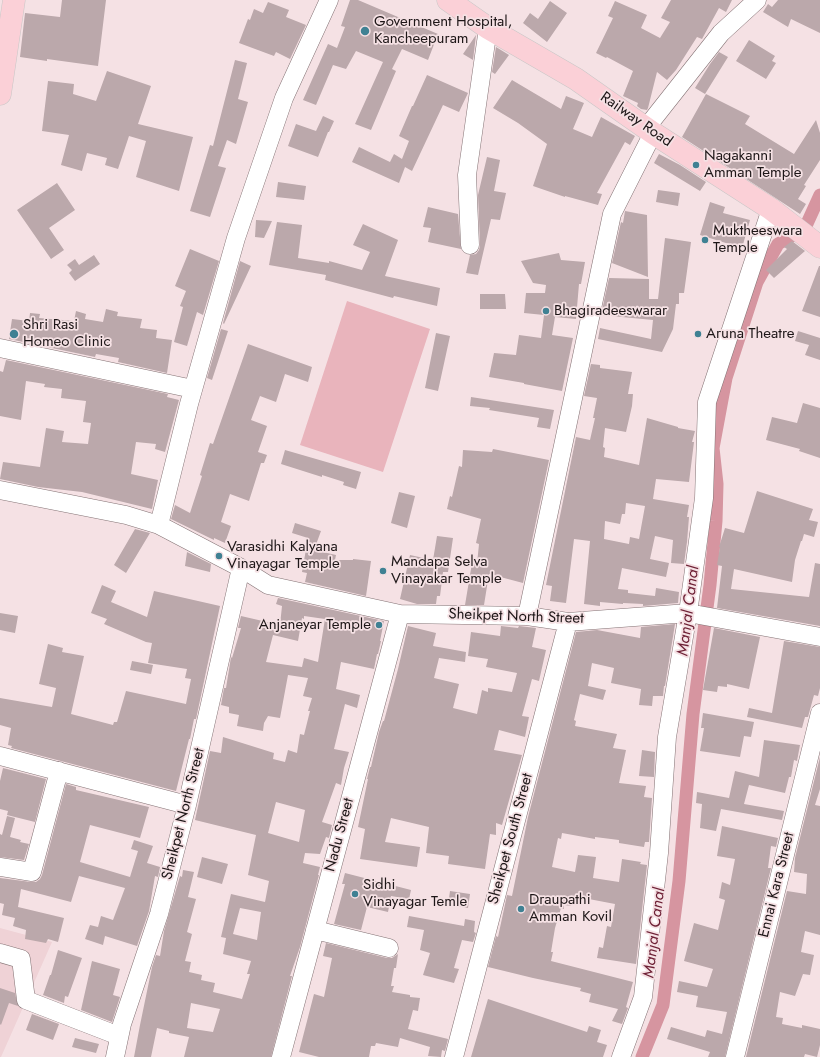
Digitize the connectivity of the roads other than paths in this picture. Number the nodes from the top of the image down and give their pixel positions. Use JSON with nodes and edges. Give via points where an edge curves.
{"nodes":[{"id":1,"x":14,"y":0,"type":"edge"},
{"id":2,"x":329,"y":0,"type":"edge"},
{"id":3,"x":448,"y":0,"type":"edge"},
{"id":4,"x":757,"y":0,"type":"edge"},
{"id":5,"x":488,"y":28,"type":"junction"},
{"id":6,"x":0,"y":94,"type":"edge"},
{"id":7,"x":650,"y":131,"type":"junction"},
{"id":8,"x":776,"y":213,"type":"junction"},
{"id":9,"x":470,"y":245,"type":"dead end"},
{"id":10,"x":819,"y":246,"type":"edge"},
{"id":11,"x":0,"y":348,"type":"edge"},
{"id":12,"x":193,"y":390,"type":"junction"},
{"id":13,"x":0,"y":490,"type":"edge"},
{"id":14,"x":159,"y":525,"type":"junction"},
{"id":15,"x":241,"y":568,"type":"junction"},
{"id":16,"x":689,"y":613,"type":"junction"},
{"id":17,"x":400,"y":614,"type":"junction"},
{"id":18,"x":527,"y":616,"type":"junction"},
{"id":19,"x":568,"y":622,"type":"junction"},
{"id":20,"x":820,"y":637,"type":"edge"},
{"id":21,"x":820,"y":714,"type":"edge"},
{"id":22,"x":0,"y":756,"type":"edge"},
{"id":23,"x":59,"y":771,"type":"junction"},
{"id":24,"x":187,"y":805,"type":"junction"},
{"id":25,"x":0,"y":866,"type":"edge"},
{"id":26,"x":315,"y":930,"type":"junction"},
{"id":27,"x":389,"y":948,"type":"dead end"},
{"id":28,"x":0,"y":952,"type":"edge"},
{"id":29,"x":119,"y":1036,"type":"junction"},
{"id":30,"x":115,"y":1057,"type":"edge"},
{"id":31,"x":281,"y":1057,"type":"edge"},
{"id":32,"x":454,"y":1057,"type":"edge"},
{"id":33,"x":621,"y":1057,"type":"edge"},
{"id":34,"x":735,"y":1057,"type":"edge"}],
"edges":[{"from":1,"to":6,"type":"main road"},
{"from":2,"to":12,"type":"street","via":[[284,98],[236,238]]},
{"from":3,"to":5,"type":"main road","name":"Railway Road"},
{"from":4,"to":7,"type":"street","via":[[720,33]]},
{"from":5,"to":7,"type":"main road","name":"Railway Road","via":[[576,79]]},
{"from":5,"to":9,"type":"street","via":[[467,175]]},
{"from":7,"to":8,"type":"main road","name":"Railway Road"},
{"from":7,"to":18,"type":"street","via":[[612,214]]},
{"from":8,"to":10,"type":"main road","name":"Railway Road"},
{"from":8,"to":16,"type":"street","via":[[707,402],[704,498]]},
{"from":11,"to":12,"type":"street"},
{"from":12,"to":14,"type":"street"},
{"from":13,"to":14,"type":"street","name":"Sheikpet North Street","via":[[126,515]]},
{"from":14,"to":15,"type":"street","name":"Sheikpet North Street"},
{"from":15,"to":17,"type":"street","name":"Sheikpet North Street","via":[[268,585]]},
{"from":15,"to":24,"type":"street","name":"Sheikpet North Street"},
{"from":16,"to":19,"type":"street","name":"Sheikpet North Street"},
{"from":16,"to":20,"type":"street","name":"Sheikpet North Street"},
{"from":16,"to":33,"type":"street","via":[[667,737],[659,853],[643,997]]},
{"from":17,"to":18,"type":"street","name":"Sheikpet North Street"},
{"from":17,"to":26,"type":"street","name":"Nadu Street"},
{"from":18,"to":19,"type":"street","name":"Sheikpet North Street"},
{"from":19,"to":32,"type":"street","name":"Sheikpet South Street"},
{"from":21,"to":34,"type":"street","name":"Ennai Kara Street"},
{"from":22,"to":23,"type":"street"},
{"from":23,"to":24,"type":"street"},
{"from":23,"to":25,"type":"street","via":[[32,872]]},
{"from":24,"to":29,"type":"street","name":"Sheikpet North Street","via":[[159,914]]},
{"from":26,"to":27,"type":"street"},
{"from":26,"to":31,"type":"street","name":"Nadu Street"},
{"from":28,"to":29,"type":"street","via":[[21,959],[26,1000]]},
{"from":29,"to":30,"type":"street","name":"Sheikpet North Street"}]}
